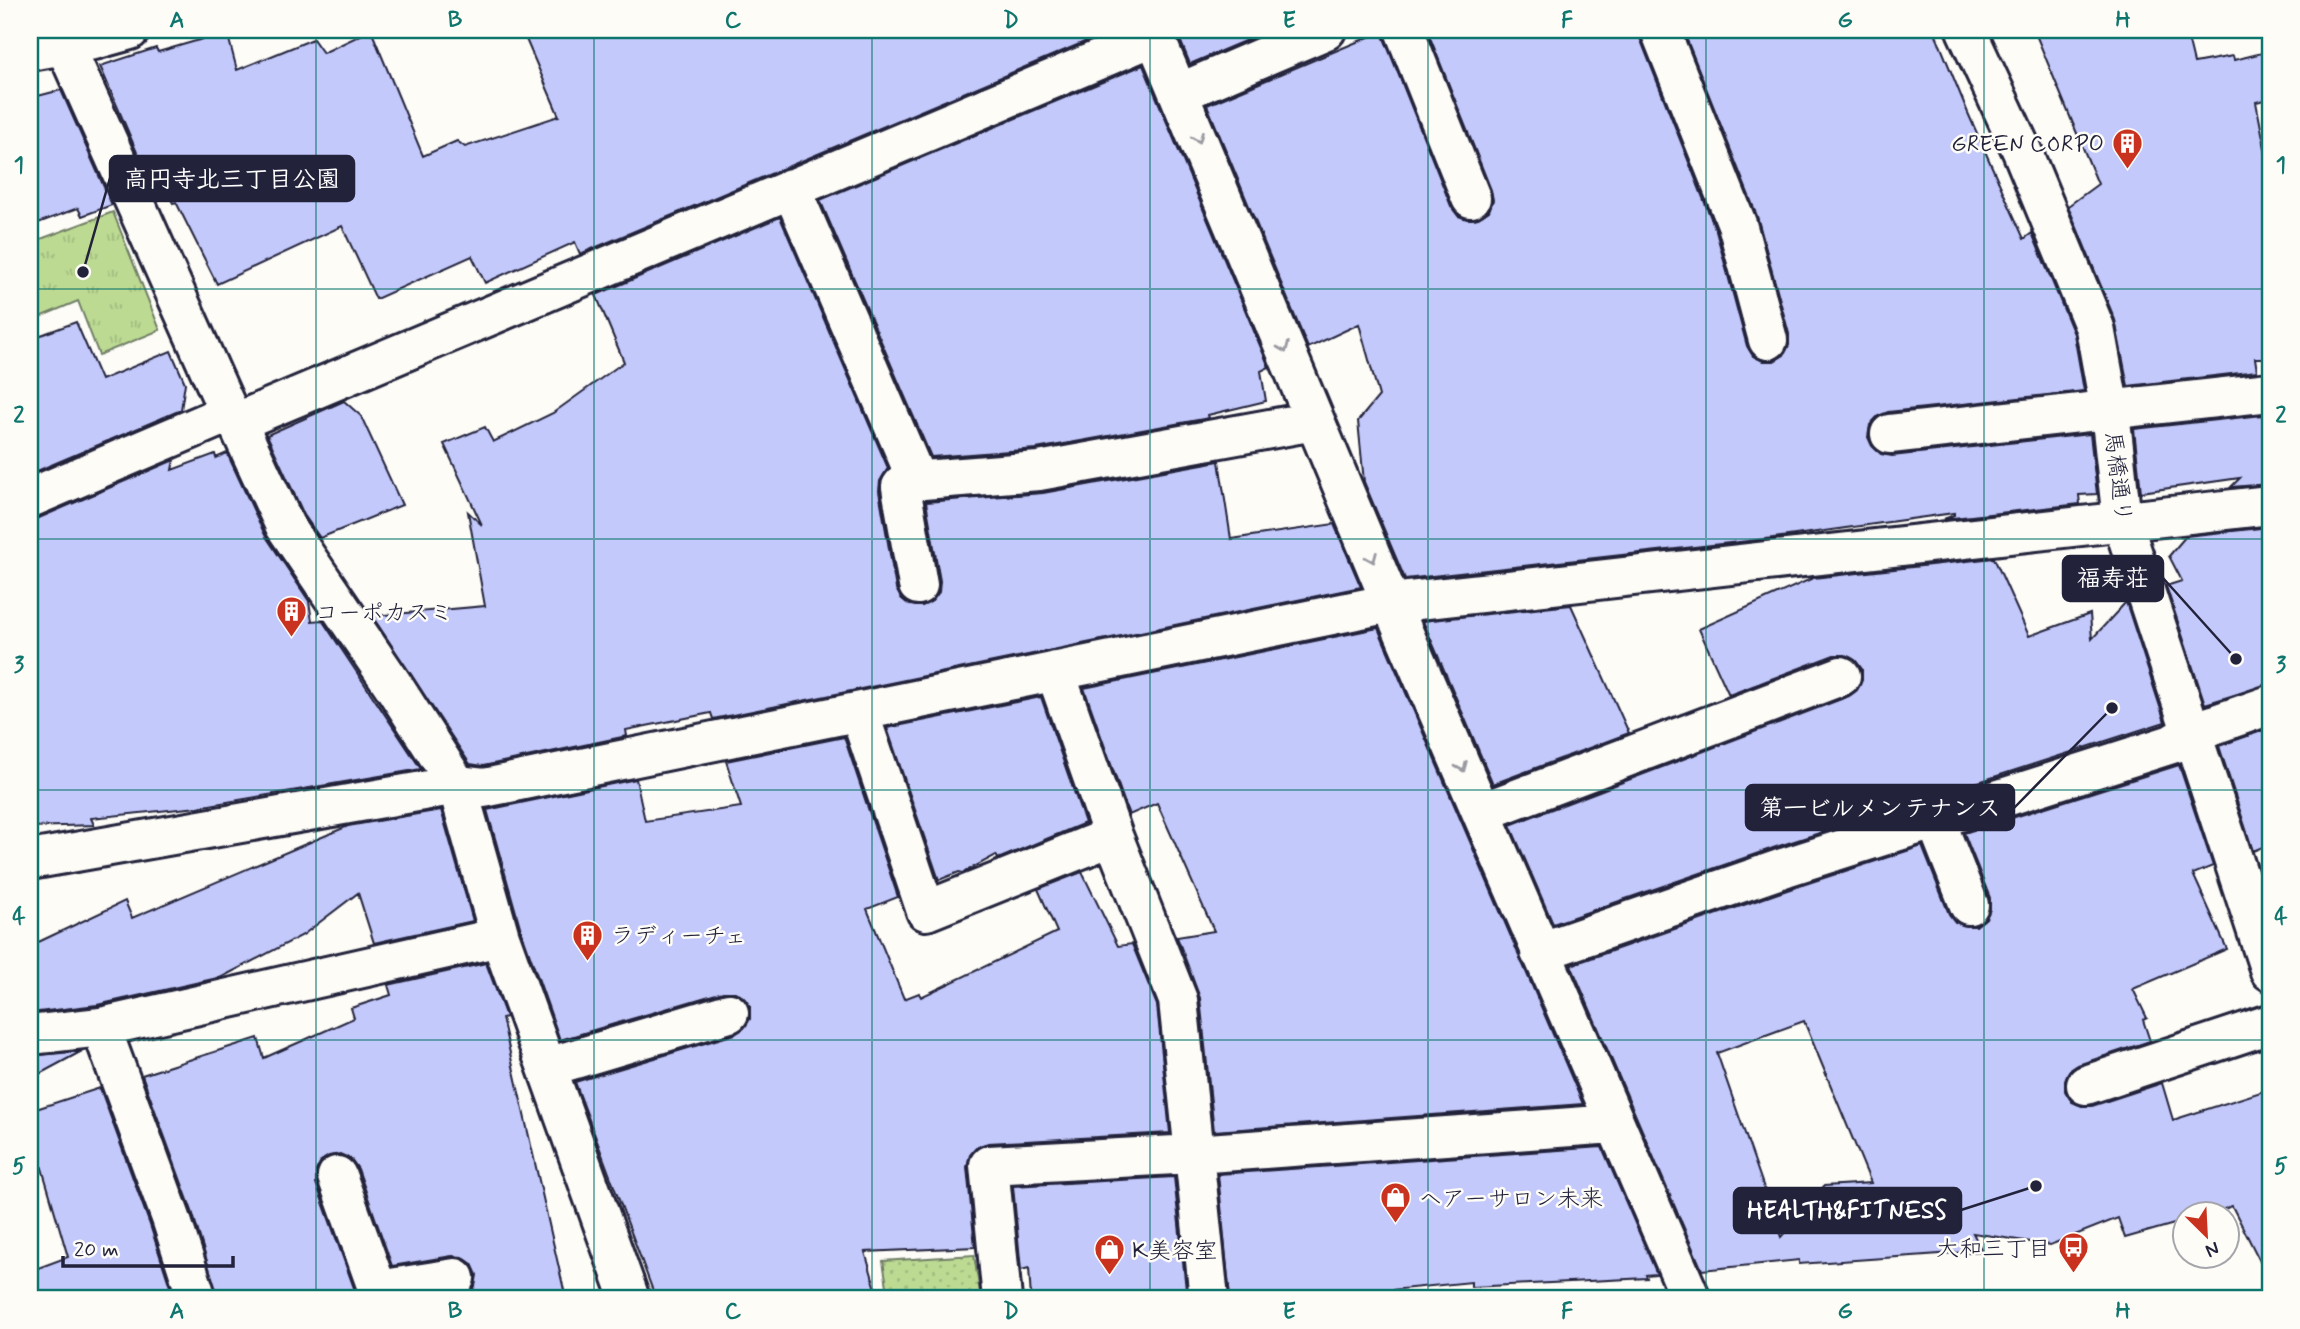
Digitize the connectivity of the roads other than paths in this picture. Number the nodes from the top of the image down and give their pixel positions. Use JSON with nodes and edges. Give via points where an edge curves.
{"nodes":[{"id":1,"x":130,"y":30,"type":"edge"},
{"id":2,"x":1326,"y":30,"type":"edge"},
{"id":3,"x":1404,"y":30,"type":"edge"},
{"id":4,"x":1660,"y":30,"type":"edge"},
{"id":5,"x":1966,"y":30,"type":"edge"},
{"id":6,"x":1153,"y":33,"type":"edge"},
{"id":7,"x":50,"y":42,"type":"edge"},
{"id":8,"x":1179,"y":93,"type":"junction"},
{"id":9,"x":791,"y":188,"type":"junction"},
{"id":10,"x":1471,"y":198,"type":"dead end"},
{"id":11,"x":1768,"y":340,"type":"dead end"},
{"id":12,"x":2270,"y":392,"type":"edge"},
{"id":13,"x":2110,"y":411,"type":"junction"},
{"id":14,"x":233,"y":417,"type":"junction"},
{"id":15,"x":1314,"y":421,"type":"junction"},
{"id":16,"x":1890,"y":434,"type":"dead end"},
{"id":17,"x":913,"y":471,"type":"junction"},
{"id":18,"x":30,"y":498,"type":"edge"},
{"id":19,"x":2270,"y":505,"type":"edge"},
{"id":20,"x":2122,"y":521,"type":"junction"},
{"id":21,"x":918,"y":585,"type":"dead end"},
{"id":22,"x":1391,"y":603,"type":"junction"},
{"id":23,"x":1055,"y":671,"type":"junction"},
{"id":24,"x":1841,"y":676,"type":"dead end"},
{"id":25,"x":2270,"y":705,"type":"edge"},
{"id":26,"x":859,"y":712,"type":"junction"},
{"id":27,"x":2190,"y":733,"type":"junction"},
{"id":28,"x":457,"y":786,"type":"junction"},
{"id":29,"x":1482,"y":812,"type":"junction"},
{"id":30,"x":1936,"y":821,"type":"junction"},
{"id":31,"x":1113,"y":836,"type":"junction"},
{"id":32,"x":30,"y":860,"type":"edge"},
{"id":33,"x":2255,"y":877,"type":"edge"},
{"id":34,"x":1969,"y":905,"type":"dead end"},
{"id":35,"x":500,"y":937,"type":"junction"},
{"id":36,"x":1540,"y":952,"type":"junction"},
{"id":37,"x":2270,"y":971,"type":"edge"},
{"id":38,"x":729,"y":1013,"type":"dead end"},
{"id":39,"x":2270,"y":1024,"type":"edge"},
{"id":40,"x":101,"y":1027,"type":"junction"},
{"id":41,"x":30,"y":1035,"type":"edge"},
{"id":42,"x":548,"y":1067,"type":"junction"},
{"id":43,"x":2086,"y":1085,"type":"dead end"},
{"id":44,"x":1614,"y":1124,"type":"junction"},
{"id":45,"x":1194,"y":1153,"type":"junction"},
{"id":46,"x":337,"y":1176,"type":"dead end"},
{"id":47,"x":455,"y":1278,"type":"dead end"},
{"id":48,"x":379,"y":1295,"type":"edge"},
{"id":49,"x":197,"y":1299,"type":"edge"},
{"id":50,"x":630,"y":1299,"type":"edge"},
{"id":51,"x":1002,"y":1299,"type":"edge"},
{"id":52,"x":1209,"y":1299,"type":"edge"},
{"id":53,"x":1691,"y":1299,"type":"edge"}],
"edges":[{"from":1,"to":7,"type":"street","via":[[94,40]]},
{"from":2,"to":8,"type":"street"},
{"from":3,"to":10,"type":"street"},
{"from":4,"to":11,"type":"street","via":[[1737,224]]},
{"from":5,"to":13,"type":"street","name":"馬橋通り","via":[[2095,328]]},
{"from":6,"to":8,"type":"street"},
{"from":6,"to":9,"type":"street"},
{"from":7,"to":14,"type":"street"},
{"from":8,"to":15,"type":"street","one_way":true},
{"from":9,"to":14,"type":"street"},
{"from":9,"to":17,"type":"street"},
{"from":12,"to":13,"type":"street"},
{"from":13,"to":16,"type":"street"},
{"from":13,"to":20,"type":"street","name":"馬橋通り"},
{"from":14,"to":18,"type":"street"},
{"from":14,"to":28,"type":"street","via":[[285,526]]},
{"from":15,"to":17,"type":"street","via":[[1039,471],[923,480]]},
{"from":15,"to":22,"type":"street","one_way":true},
{"from":17,"to":21,"type":"street","via":[[901,487]]},
{"from":19,"to":20,"type":"street"},
{"from":20,"to":22,"type":"street"},
{"from":20,"to":27,"type":"street","name":"馬橋通り"},
{"from":22,"to":23,"type":"street"},
{"from":22,"to":29,"type":"street","one_way":true},
{"from":23,"to":26,"type":"street"},
{"from":23,"to":31,"type":"street"},
{"from":24,"to":29,"type":"street"},
{"from":25,"to":27,"type":"street"},
{"from":26,"to":28,"type":"street","via":[[484,788]]},
{"from":26,"to":31,"type":"street","via":[[926,911]]},
{"from":27,"to":30,"type":"street","via":[[2172,744]]},
{"from":27,"to":33,"type":"street","name":"馬橋通り"},
{"from":28,"to":32,"type":"street"},
{"from":28,"to":35,"type":"street"},
{"from":29,"to":36,"type":"street"},
{"from":30,"to":34,"type":"street"},
{"from":30,"to":36,"type":"street"},
{"from":31,"to":45,"type":"street","via":[[1178,1000]]},
{"from":33,"to":37,"type":"street","name":"馬橋通り"},
{"from":35,"to":40,"type":"street"},
{"from":35,"to":42,"type":"street"},
{"from":36,"to":44,"type":"street"},
{"from":38,"to":42,"type":"street"},
{"from":39,"to":43,"type":"street"},
{"from":40,"to":41,"type":"street"},
{"from":40,"to":49,"type":"street"},
{"from":42,"to":50,"type":"street"},
{"from":44,"to":45,"type":"street"},
{"from":44,"to":53,"type":"street"},
{"from":45,"to":51,"type":"street","via":[[989,1164]]},
{"from":45,"to":52,"type":"street"},
{"from":46,"to":48,"type":"street"},
{"from":47,"to":48,"type":"street"}]}
